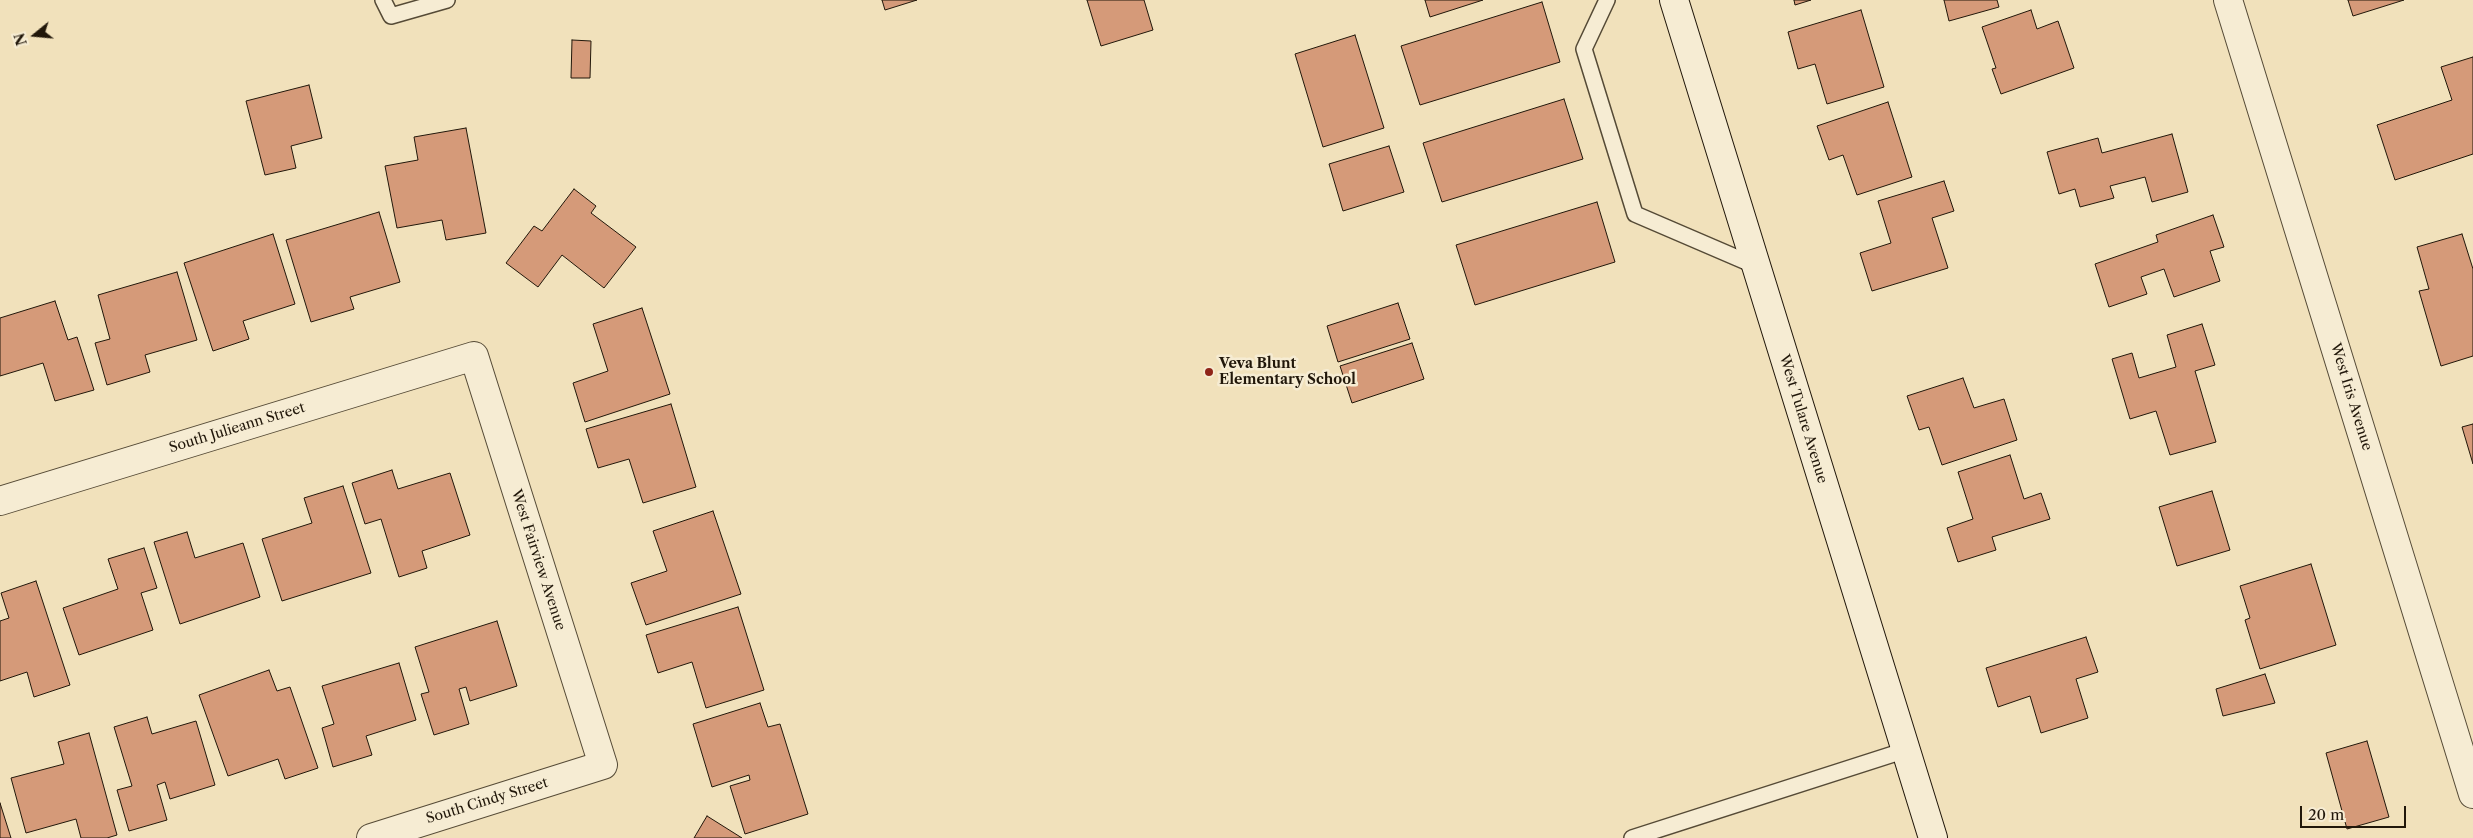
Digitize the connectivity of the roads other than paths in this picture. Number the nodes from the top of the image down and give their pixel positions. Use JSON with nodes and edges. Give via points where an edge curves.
{"nodes":[{"id":1,"x":384,"y":0,"type":"edge"},
{"id":2,"x":447,"y":0,"type":"edge"},
{"id":3,"x":1607,"y":0,"type":"edge"},
{"id":4,"x":1674,"y":0,"type":"edge"},
{"id":5,"x":2228,"y":0,"type":"edge"},
{"id":6,"x":1756,"y":266,"type":"junction"},
{"id":7,"x":474,"y":356,"type":"joint"},
{"id":8,"x":0,"y":501,"type":"edge"},
{"id":9,"x":1906,"y":750,"type":"junction"},
{"id":10,"x":603,"y":765,"type":"joint"},
{"id":11,"x":2473,"y":794,"type":"edge"},
{"id":12,"x":371,"y":838,"type":"edge"},
{"id":13,"x":1632,"y":838,"type":"edge"},
{"id":14,"x":1933,"y":838,"type":"edge"}],
"edges":[{"from":1,"to":2,"type":"lane","via":[[391,16]]},
{"from":3,"to":6,"type":"lane","via":[[1584,48],[1636,214]]},
{"from":4,"to":6,"type":"street","name":"West Tulare Avenue"},
{"from":5,"to":11,"type":"street","name":"West Iris Avenue"},
{"from":6,"to":9,"type":"street","name":"West Tulare Avenue"},
{"from":7,"to":8,"type":"street","name":"South Julieann Street"},
{"from":7,"to":10,"type":"street","name":"West Fairview Avenue"},
{"from":9,"to":13,"type":"lane"},
{"from":9,"to":14,"type":"street","name":"West Tulare Avenue"},
{"from":10,"to":12,"type":"street","name":"South Cindy Street"}]}
